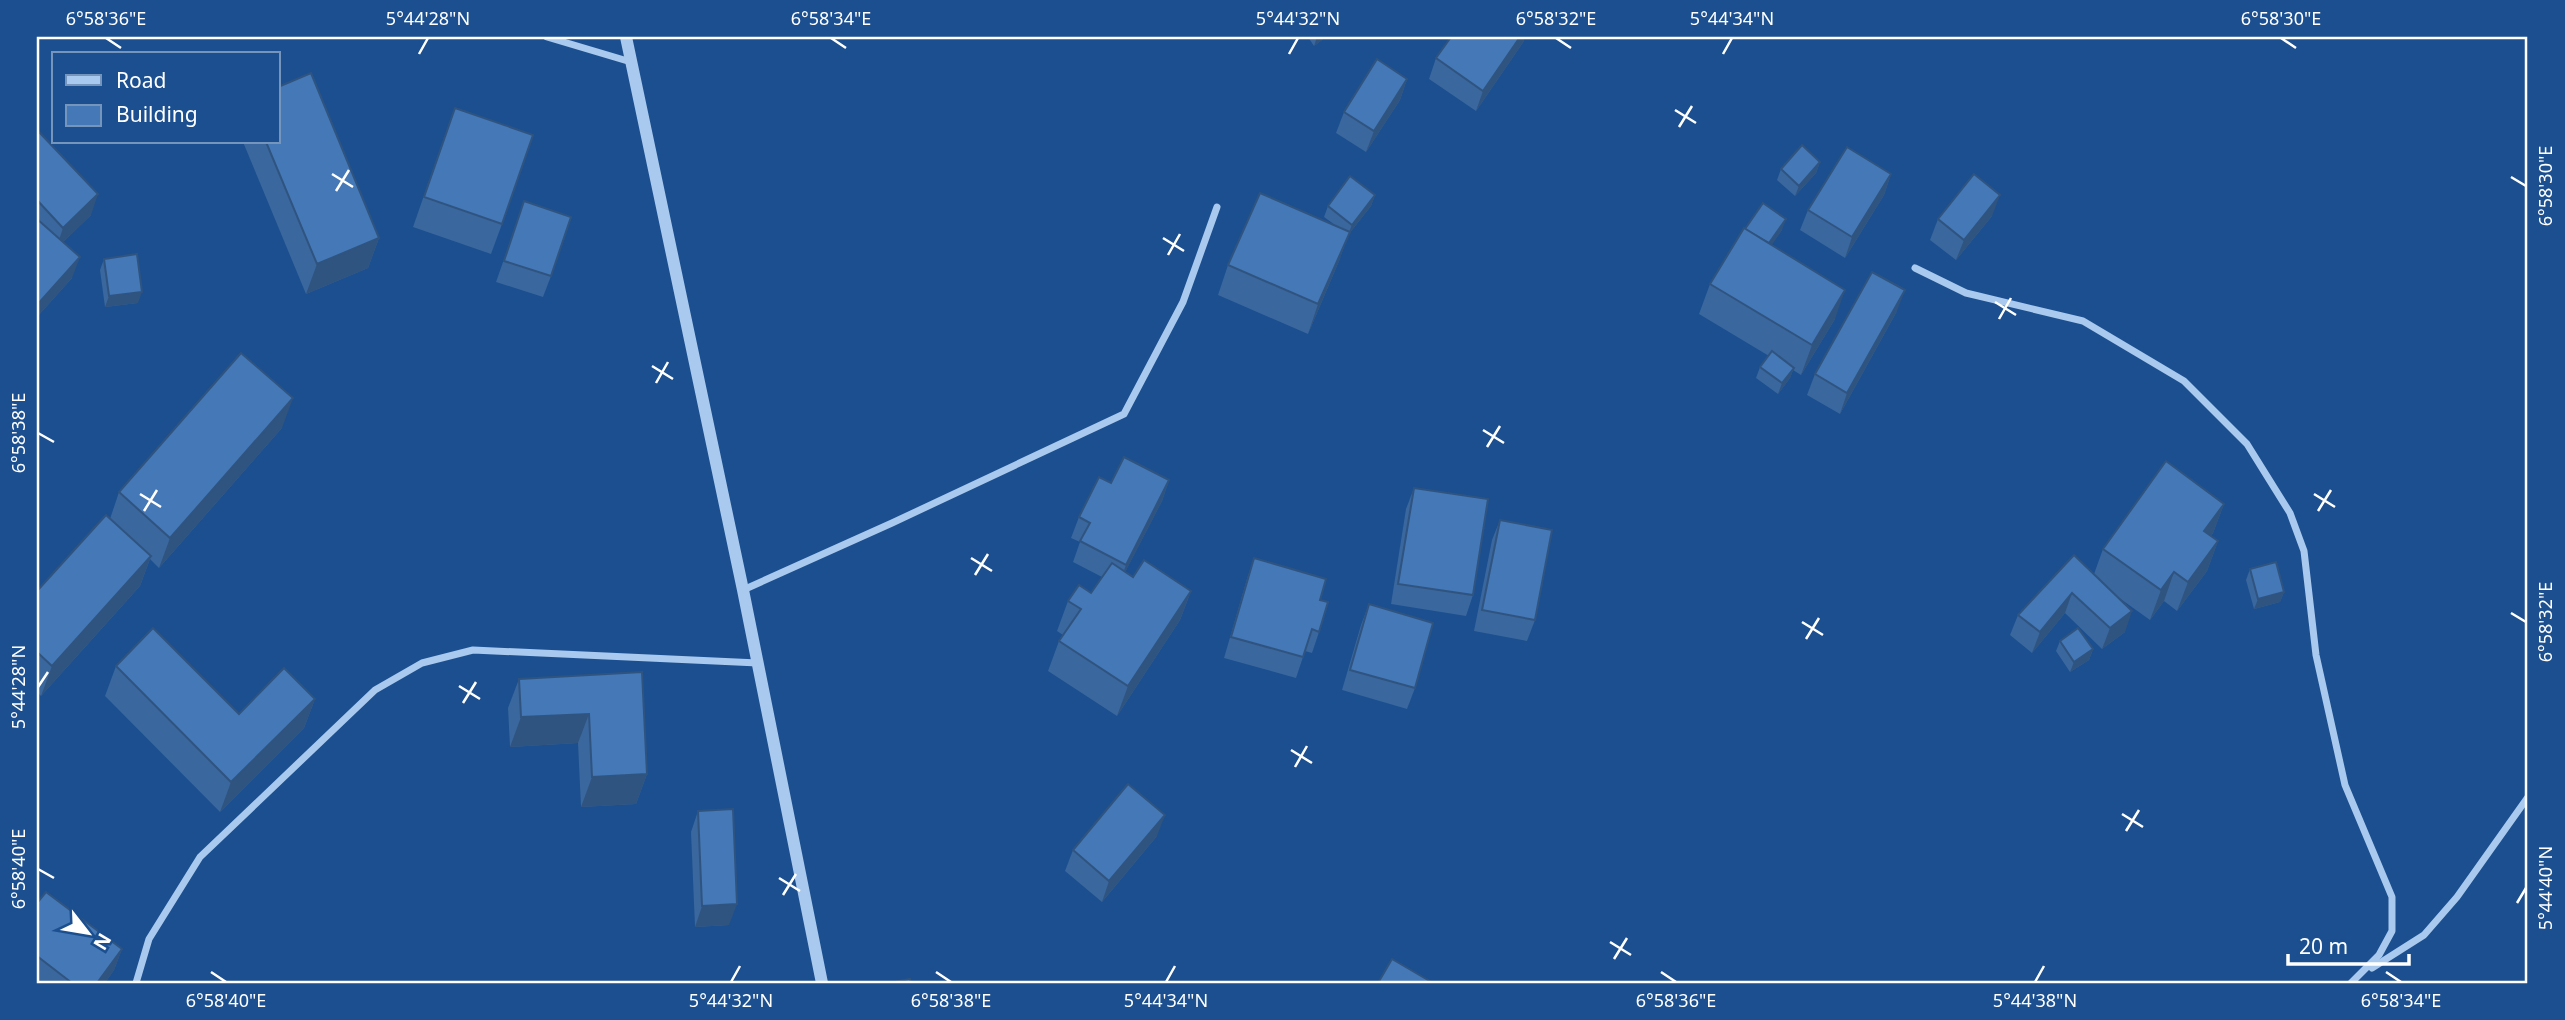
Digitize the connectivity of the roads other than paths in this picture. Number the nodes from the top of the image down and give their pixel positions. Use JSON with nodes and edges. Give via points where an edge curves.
{"nodes":[{"id":1,"x":547,"y":37,"type":"edge"},
{"id":2,"x":626,"y":37,"type":"edge"},
{"id":3,"x":632,"y":62,"type":"junction"},
{"id":4,"x":1217,"y":208,"type":"dead end"},
{"id":5,"x":1914,"y":268,"type":"dead end"},
{"id":6,"x":743,"y":590,"type":"junction"},
{"id":7,"x":758,"y":663,"type":"junction"},
{"id":8,"x":2528,"y":797,"type":"edge"},
{"id":9,"x":2359,"y":975,"type":"junction"},
{"id":10,"x":136,"y":983,"type":"edge"},
{"id":11,"x":822,"y":983,"type":"edge"},
{"id":12,"x":2351,"y":983,"type":"edge"}],
"edges":[{"from":1,"to":3,"type":"street"},
{"from":2,"to":3,"type":"street"},
{"from":3,"to":6,"type":"street"},
{"from":4,"to":6,"type":"street","via":[[1183,302],[1124,414]]},
{"from":5,"to":9,"type":"street","via":[[1966,293],[2083,321],[2184,381],[2247,444],[2290,513],[2304,551],[2316,655],[2345,785],[2392,897],[2392,931],[2379,955]]},
{"from":6,"to":7,"type":"street"},
{"from":7,"to":10,"type":"street","via":[[473,650],[422,663],[374,690],[200,857],[149,939]]},
{"from":7,"to":11,"type":"street"},
{"from":8,"to":9,"type":"street","via":[[2424,935]]},
{"from":9,"to":12,"type":"street"}]}
